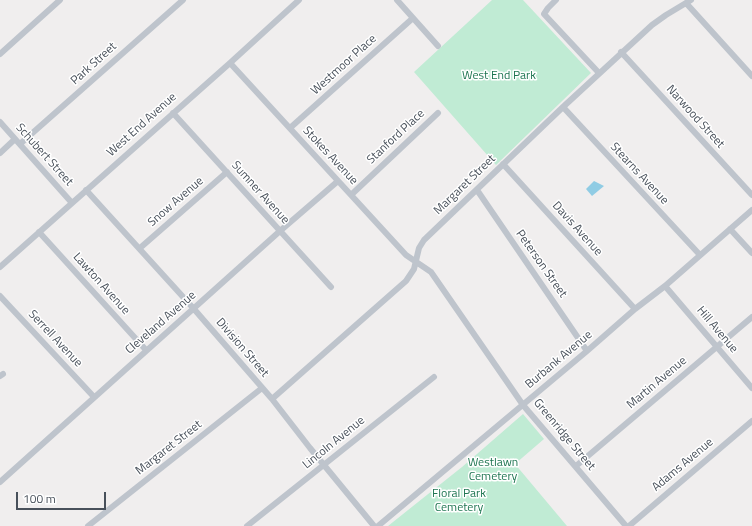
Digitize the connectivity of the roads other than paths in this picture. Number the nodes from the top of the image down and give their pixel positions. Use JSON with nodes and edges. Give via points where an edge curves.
{"nodes":[{"id":1,"x":60,"y":0,"type":"edge"},
{"id":2,"x":182,"y":0,"type":"edge"},
{"id":3,"x":299,"y":0,"type":"edge"},
{"id":4,"x":397,"y":0,"type":"edge"},
{"id":5,"x":556,"y":0,"type":"edge"},
{"id":6,"x":688,"y":1,"type":"edge"},
{"id":7,"x":413,"y":18,"type":"junction"},
{"id":8,"x":438,"y":46,"type":"dead end"},
{"id":9,"x":622,"y":52,"type":"junction"},
{"id":10,"x":0,"y":54,"type":"edge"},
{"id":11,"x":230,"y":63,"type":"junction"},
{"id":12,"x":599,"y":73,"type":"junction"},
{"id":13,"x":752,"y":76,"type":"edge"},
{"id":14,"x":563,"y":107,"type":"junction"},
{"id":15,"x":173,"y":113,"type":"junction"},
{"id":16,"x":438,"y":113,"type":"dead end"},
{"id":17,"x":0,"y":122,"type":"edge"},
{"id":18,"x":290,"y":128,"type":"junction"},
{"id":19,"x":18,"y":142,"type":"junction"},
{"id":20,"x":0,"y":153,"type":"edge"},
{"id":21,"x":503,"y":164,"type":"junction"},
{"id":22,"x":227,"y":172,"type":"junction"},
{"id":23,"x":338,"y":181,"type":"junction"},
{"id":24,"x":86,"y":190,"type":"junction"},
{"id":25,"x":477,"y":190,"type":"junction"},
{"id":26,"x":351,"y":195,"type":"junction"},
{"id":27,"x":752,"y":195,"type":"edge"},
{"id":28,"x":72,"y":203,"type":"junction"},
{"id":29,"x":752,"y":210,"type":"edge"},
{"id":30,"x":730,"y":229,"type":"junction"},
{"id":31,"x":280,"y":231,"type":"junction"},
{"id":32,"x":39,"y":232,"type":"junction"},
{"id":33,"x":140,"y":248,"type":"junction"},
{"id":34,"x":752,"y":253,"type":"edge"},
{"id":35,"x":700,"y":256,"type":"junction"},
{"id":36,"x":416,"y":262,"type":"junction"},
{"id":37,"x":0,"y":267,"type":"edge"},
{"id":38,"x":665,"y":286,"type":"junction"},
{"id":39,"x":331,"y":287,"type":"dead end"},
{"id":40,"x":0,"y":296,"type":"edge"},
{"id":41,"x":194,"y":309,"type":"junction"},
{"id":42,"x":635,"y":309,"type":"junction"},
{"id":43,"x":752,"y":317,"type":"edge"},
{"id":44,"x":717,"y":347,"type":"junction"},
{"id":45,"x":146,"y":350,"type":"junction"},
{"id":46,"x":587,"y":351,"type":"junction"},
{"id":47,"x":434,"y":377,"type":"dead end"},
{"id":48,"x":262,"y":388,"type":"junction"},
{"id":49,"x":752,"y":388,"type":"edge"},
{"id":50,"x":94,"y":397,"type":"junction"},
{"id":51,"x":272,"y":399,"type":"junction"},
{"id":52,"x":523,"y":405,"type":"junction"},
{"id":53,"x":752,"y":421,"type":"edge"},
{"id":54,"x":324,"y":465,"type":"junction"},
{"id":55,"x":576,"y":466,"type":"junction"},
{"id":56,"x":1,"y":480,"type":"edge"},
{"id":57,"x":88,"y":526,"type":"edge"},
{"id":58,"x":247,"y":526,"type":"edge"},
{"id":59,"x":374,"y":526,"type":"edge"},
{"id":60,"x":378,"y":526,"type":"edge"},
{"id":61,"x":628,"y":526,"type":"edge"}],
"edges":[{"from":1,"to":10,"type":"street"},
{"from":2,"to":19,"type":"street","name":"Park Street"},
{"from":3,"to":11,"type":"street","name":"West End Avenue"},
{"from":4,"to":7,"type":"street"},
{"from":5,"to":12,"type":"street","via":[[544,14]]},
{"from":6,"to":9,"type":"street","name":"Margaret Street","via":[[666,14]]},
{"from":6,"to":13,"type":"street"},
{"from":7,"to":8,"type":"street"},
{"from":7,"to":18,"type":"street","name":"Westmoor Place"},
{"from":9,"to":12,"type":"street","name":"Margaret Street"},
{"from":9,"to":27,"type":"street","name":"Narwood Street"},
{"from":11,"to":15,"type":"street","name":"West End Avenue"},
{"from":11,"to":18,"type":"street","name":"Stokes Avenue"},
{"from":12,"to":14,"type":"street","name":"Margaret Street"},
{"from":14,"to":21,"type":"street","name":"Margaret Street"},
{"from":14,"to":35,"type":"street","name":"Stearns Avenue"},
{"from":15,"to":22,"type":"street","name":"Sumner Avenue"},
{"from":15,"to":24,"type":"street","name":"West End Avenue"},
{"from":16,"to":26,"type":"street","name":"Stanford Place"},
{"from":17,"to":19,"type":"street","name":"Schubert Street"},
{"from":18,"to":23,"type":"street","name":"Stokes Avenue"},
{"from":19,"to":20,"type":"street","name":"Park Street"},
{"from":19,"to":28,"type":"street","name":"Schubert Street"},
{"from":21,"to":25,"type":"street","name":"Margaret Street"},
{"from":21,"to":42,"type":"street","name":"Davis Avenue"},
{"from":22,"to":31,"type":"street","name":"Sumner Avenue"},
{"from":22,"to":33,"type":"street","name":"Snow Avenue"},
{"from":23,"to":26,"type":"street","name":"Stokes Avenue"},
{"from":23,"to":31,"type":"street","name":"Cleveland Avenue"},
{"from":24,"to":28,"type":"street","name":"West End Avenue"},
{"from":24,"to":33,"type":"street","name":"Division Street"},
{"from":25,"to":36,"type":"street","name":"Margaret Street","via":[[424,240]]},
{"from":25,"to":46,"type":"street","name":"Peterson Street"},
{"from":26,"to":36,"type":"street","name":"Stokes Avenue","via":[[406,255]]},
{"from":28,"to":32,"type":"street","name":"West End Avenue"},
{"from":29,"to":30,"type":"street","name":"Burbank Avenue"},
{"from":30,"to":34,"type":"street"},
{"from":30,"to":35,"type":"street","name":"Burbank Avenue"},
{"from":31,"to":39,"type":"street","name":"Sumner Avenue"},
{"from":31,"to":41,"type":"street","name":"Cleveland Avenue"},
{"from":32,"to":37,"type":"street","name":"West End Avenue"},
{"from":32,"to":45,"type":"street","name":"Lawton Avenue"},
{"from":33,"to":41,"type":"street","name":"Division Street"},
{"from":35,"to":38,"type":"street","name":"Burbank Avenue"},
{"from":36,"to":51,"type":"street","name":"Margaret Street","via":[[406,281]]},
{"from":36,"to":52,"type":"street","name":"Greenridge Street","via":[[436,278]]},
{"from":38,"to":42,"type":"street","name":"Burbank Avenue"},
{"from":38,"to":44,"type":"street","name":"Hill Avenue"},
{"from":40,"to":50,"type":"street","name":"Serrell Avenue"},
{"from":41,"to":45,"type":"street","name":"Cleveland Avenue"},
{"from":41,"to":48,"type":"street","name":"Division Street"},
{"from":42,"to":46,"type":"street","name":"Burbank Avenue"},
{"from":43,"to":44,"type":"street","name":"Martin Avenue"},
{"from":44,"to":49,"type":"street","name":"Hill Avenue"},
{"from":44,"to":55,"type":"street","name":"Martin Avenue"},
{"from":45,"to":50,"type":"street","name":"Cleveland Avenue"},
{"from":46,"to":52,"type":"street","name":"Burbank Avenue"},
{"from":47,"to":54,"type":"street","name":"Lincoln Avenue"},
{"from":48,"to":51,"type":"street","name":"Division Street"},
{"from":48,"to":57,"type":"street","name":"Margaret Street"},
{"from":50,"to":56,"type":"street","name":"Cleveland Avenue"},
{"from":51,"to":54,"type":"street","name":"Division Street"},
{"from":52,"to":55,"type":"street","name":"Greenridge Street"},
{"from":52,"to":60,"type":"street","name":"Burbank Avenue"},
{"from":53,"to":61,"type":"street","name":"Adams Avenue"},
{"from":54,"to":58,"type":"street","name":"Lincoln Avenue"},
{"from":54,"to":59,"type":"street","name":"Division Street"},
{"from":55,"to":61,"type":"street","name":"Greenridge Street"}]}
